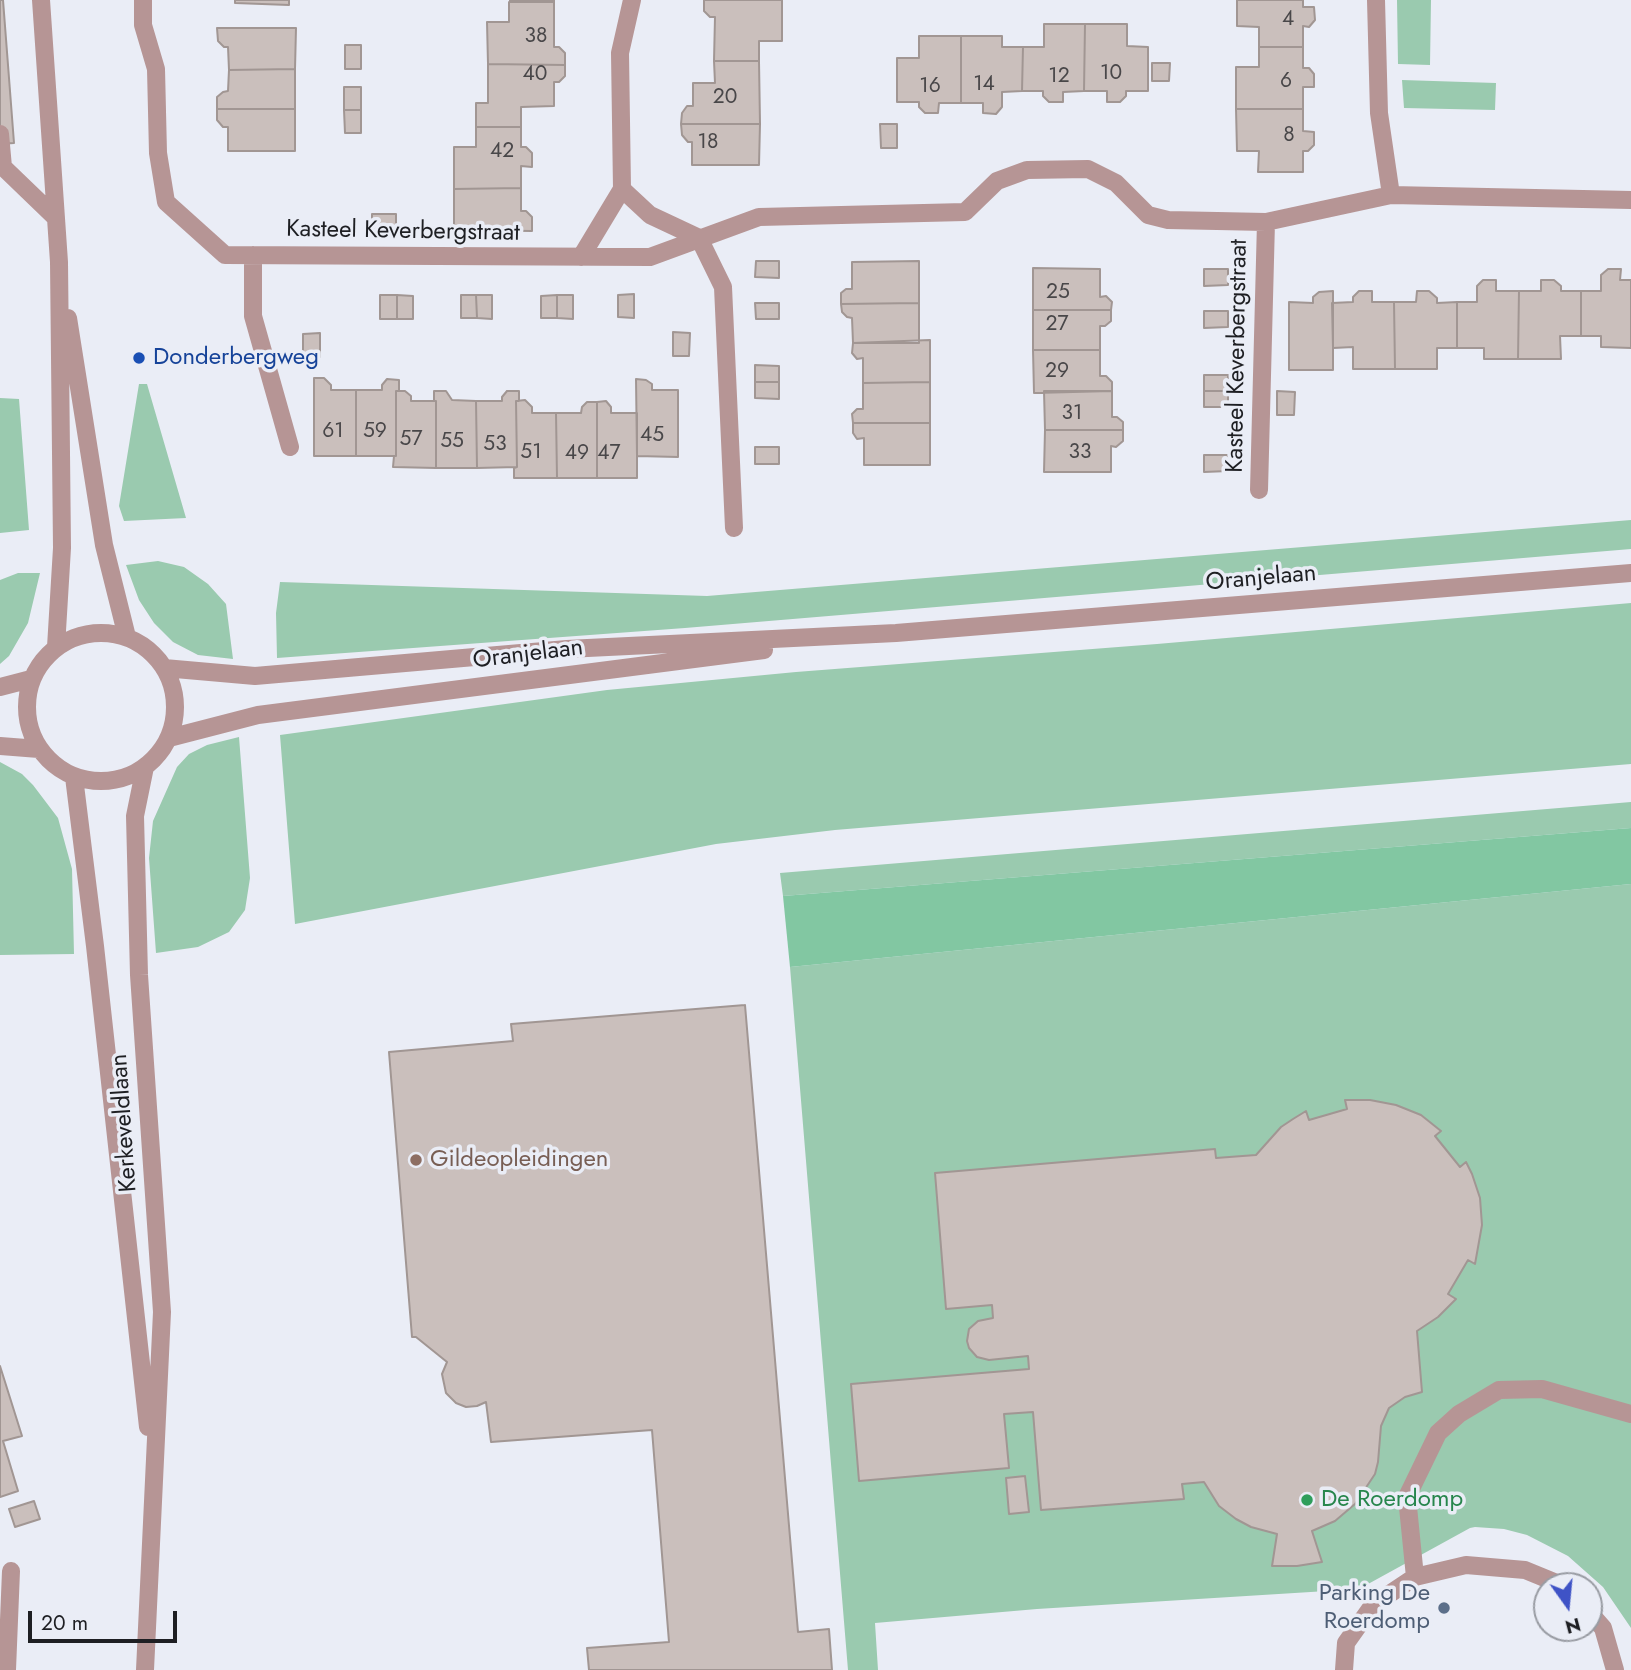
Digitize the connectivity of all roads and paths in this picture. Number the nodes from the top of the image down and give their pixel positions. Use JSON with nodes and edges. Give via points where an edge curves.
{"nodes":[{"id":1,"x":41,"y":0,"type":"edge"},
{"id":2,"x":143,"y":0,"type":"edge"},
{"id":3,"x":632,"y":0,"type":"edge"},
{"id":4,"x":1376,"y":0,"type":"edge"},
{"id":5,"x":0,"y":134,"type":"edge"},
{"id":6,"x":622,"y":189,"type":"junction"},
{"id":7,"x":1391,"y":195,"type":"junction"},
{"id":8,"x":1631,"y":200,"type":"edge"},
{"id":9,"x":56,"y":218,"type":"junction"},
{"id":10,"x":1266,"y":222,"type":"junction"},
{"id":11,"x":699,"y":238,"type":"junction"},
{"id":12,"x":253,"y":255,"type":"junction"},
{"id":13,"x":581,"y":257,"type":"junction"},
{"id":14,"x":59,"y":262,"type":"junction"},
{"id":15,"x":290,"y":447,"type":"dead end"},
{"id":16,"x":1259,"y":490,"type":"dead end"},
{"id":17,"x":734,"y":528,"type":"dead end"},
{"id":18,"x":1631,"y":573,"type":"edge"},
{"id":19,"x":896,"y":633,"type":"junction"},
{"id":20,"x":127,"y":637,"type":"junction"},
{"id":21,"x":56,"y":647,"type":"junction"},
{"id":22,"x":164,"y":668,"type":"junction"},
{"id":23,"x":31,"y":679,"type":"junction"},
{"id":24,"x":0,"y":687,"type":"edge"},
{"id":25,"x":169,"y":738,"type":"junction"},
{"id":26,"x":0,"y":746,"type":"edge"},
{"id":27,"x":39,"y":749,"type":"junction"},
{"id":28,"x":145,"y":767,"type":"junction"},
{"id":29,"x":74,"y":777,"type":"junction"},
{"id":30,"x":1631,"y":1414,"type":"edge"},
{"id":31,"x":155,"y":1478,"type":"junction"},
{"id":32,"x":11,"y":1572,"type":"dead end"},
{"id":33,"x":1533,"y":1573,"type":"edge"},
{"id":34,"x":1415,"y":1577,"type":"junction"},
{"id":35,"x":1603,"y":1627,"type":"edge"},
{"id":36,"x":1631,"y":1662,"type":"edge"},
{"id":37,"x":1614,"y":1666,"type":"edge"},
{"id":38,"x":8,"y":1670,"type":"edge"},
{"id":39,"x":145,"y":1670,"type":"edge"},
{"id":40,"x":1344,"y":1670,"type":"edge"}],
"edges":[{"from":1,"to":9,"type":"street"},
{"from":2,"to":12,"type":"street","name":"Kasteel Keverbergstraat","via":[[143,25],[156,69],[158,153],[166,202],[225,255]]},
{"from":3,"to":6,"type":"street","via":[[620,53]]},
{"from":4,"to":7,"type":"street","via":[[1378,113]]},
{"from":5,"to":9,"type":"street","via":[[3,167]]},
{"from":6,"to":11,"type":"street","via":[[650,215]]},
{"from":6,"to":13,"type":"street"},
{"from":7,"to":8,"type":"street","name":"Kasteel Keverbergstraat"},
{"from":7,"to":10,"type":"street","name":"Kasteel Keverbergstraat"},
{"from":9,"to":14,"type":"street"},
{"from":10,"to":11,"type":"street","name":"Kasteel Keverbergstraat","via":[[1168,220],[1148,215],[1116,183],[1088,169],[1027,170],[997,181],[965,212],[759,217]]},
{"from":10,"to":16,"type":"street","name":"Kasteel Keverbergstraat"},
{"from":11,"to":13,"type":"street","name":"Kasteel Keverbergstraat","via":[[650,257]]},
{"from":11,"to":17,"type":"street","via":[[723,287]]},
{"from":12,"to":13,"type":"street","name":"Kasteel Keverbergstraat"},
{"from":12,"to":15,"type":"street","via":[[253,316]]},
{"from":14,"to":20,"type":"street","via":[[104,545]]},
{"from":14,"to":21,"type":"street","via":[[62,548]]},
{"from":18,"to":19,"type":"street","name":"Oranjelaan"},
{"from":19,"to":22,"type":"street","name":"Oranjelaan","via":[[568,649],[255,676]]},
{"from":19,"to":25,"type":"street","name":"Oranjelaan","via":[[268,713]]},
{"from":20,"to":21,"type":"street","via":[[90,634]]},
{"from":20,"to":22,"type":"street","via":[[148,650]]},
{"from":21,"to":23,"type":"street"},
{"from":22,"to":25,"type":"street","via":[[173,690],[175,714]]},
{"from":23,"to":24,"type":"street"},
{"from":23,"to":27,"type":"street","via":[[26,703],[29,727]]},
{"from":25,"to":28,"type":"street"},
{"from":26,"to":27,"type":"street"},
{"from":27,"to":29,"type":"street"},
{"from":28,"to":29,"type":"street","via":[[123,778],[98,782]]},
{"from":28,"to":31,"type":"street","name":"Kerkeveldlaan","via":[[135,816],[139,975],[162,1312]]},
{"from":29,"to":31,"type":"street","name":"Kerkeveldlaan"},
{"from":30,"to":34,"type":"street","via":[[1542,1389],[1499,1390],[1459,1414],[1438,1433],[1407,1497]]},
{"from":31,"to":39,"type":"street","name":"Kerkeveldlaan"},
{"from":32,"to":38,"type":"street"},
{"from":33,"to":34,"type":"street","via":[[1466,1565]]},
{"from":34,"to":40,"type":"street","via":[[1373,1605],[1346,1643]]},
{"from":35,"to":37,"type":"street"},
{"from":36,"to":37,"type":"street"}]}
